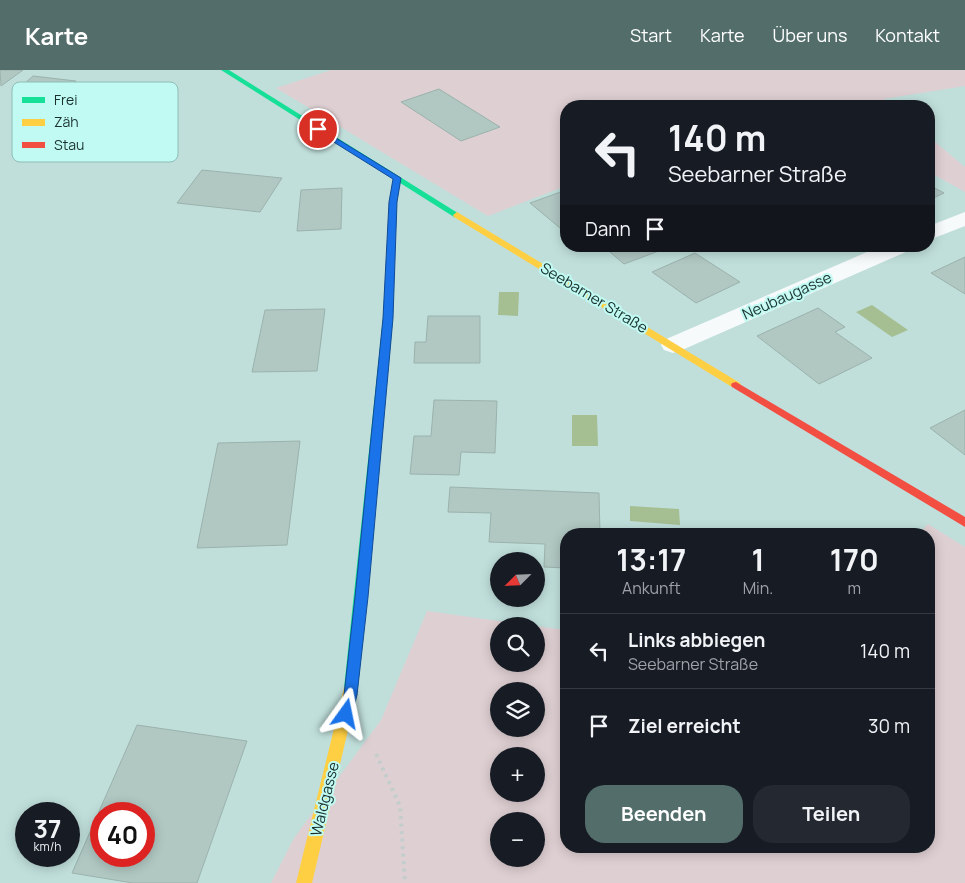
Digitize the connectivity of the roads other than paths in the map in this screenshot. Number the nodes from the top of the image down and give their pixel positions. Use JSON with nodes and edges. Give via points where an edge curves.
{"nodes":[{"id":1,"x":224,"y":70,"type":"edge"},
{"id":2,"x":397,"y":178,"type":"junction"},
{"id":3,"x":965,"y":218,"type":"edge"},
{"id":4,"x":935,"y":231,"type":"edge"},
{"id":5,"x":886,"y":252,"type":"edge"},
{"id":6,"x":673,"y":345,"type":"junction"},
{"id":7,"x":965,"y":523,"type":"edge"},
{"id":8,"x":304,"y":883,"type":"edge"}],
"edges":[{"from":1,"to":2,"type":"street","name":"Seebarner Straße"},
{"from":2,"to":6,"type":"street","name":"Seebarner Straße"},
{"from":2,"to":8,"type":"street","name":"Waldgasse","via":[[388,318],[350,695]]},
{"from":3,"to":4,"type":"street"},
{"from":5,"to":6,"type":"street","name":"Neubaugasse"},
{"from":6,"to":7,"type":"street","name":"Seebarner Straße"}]}
